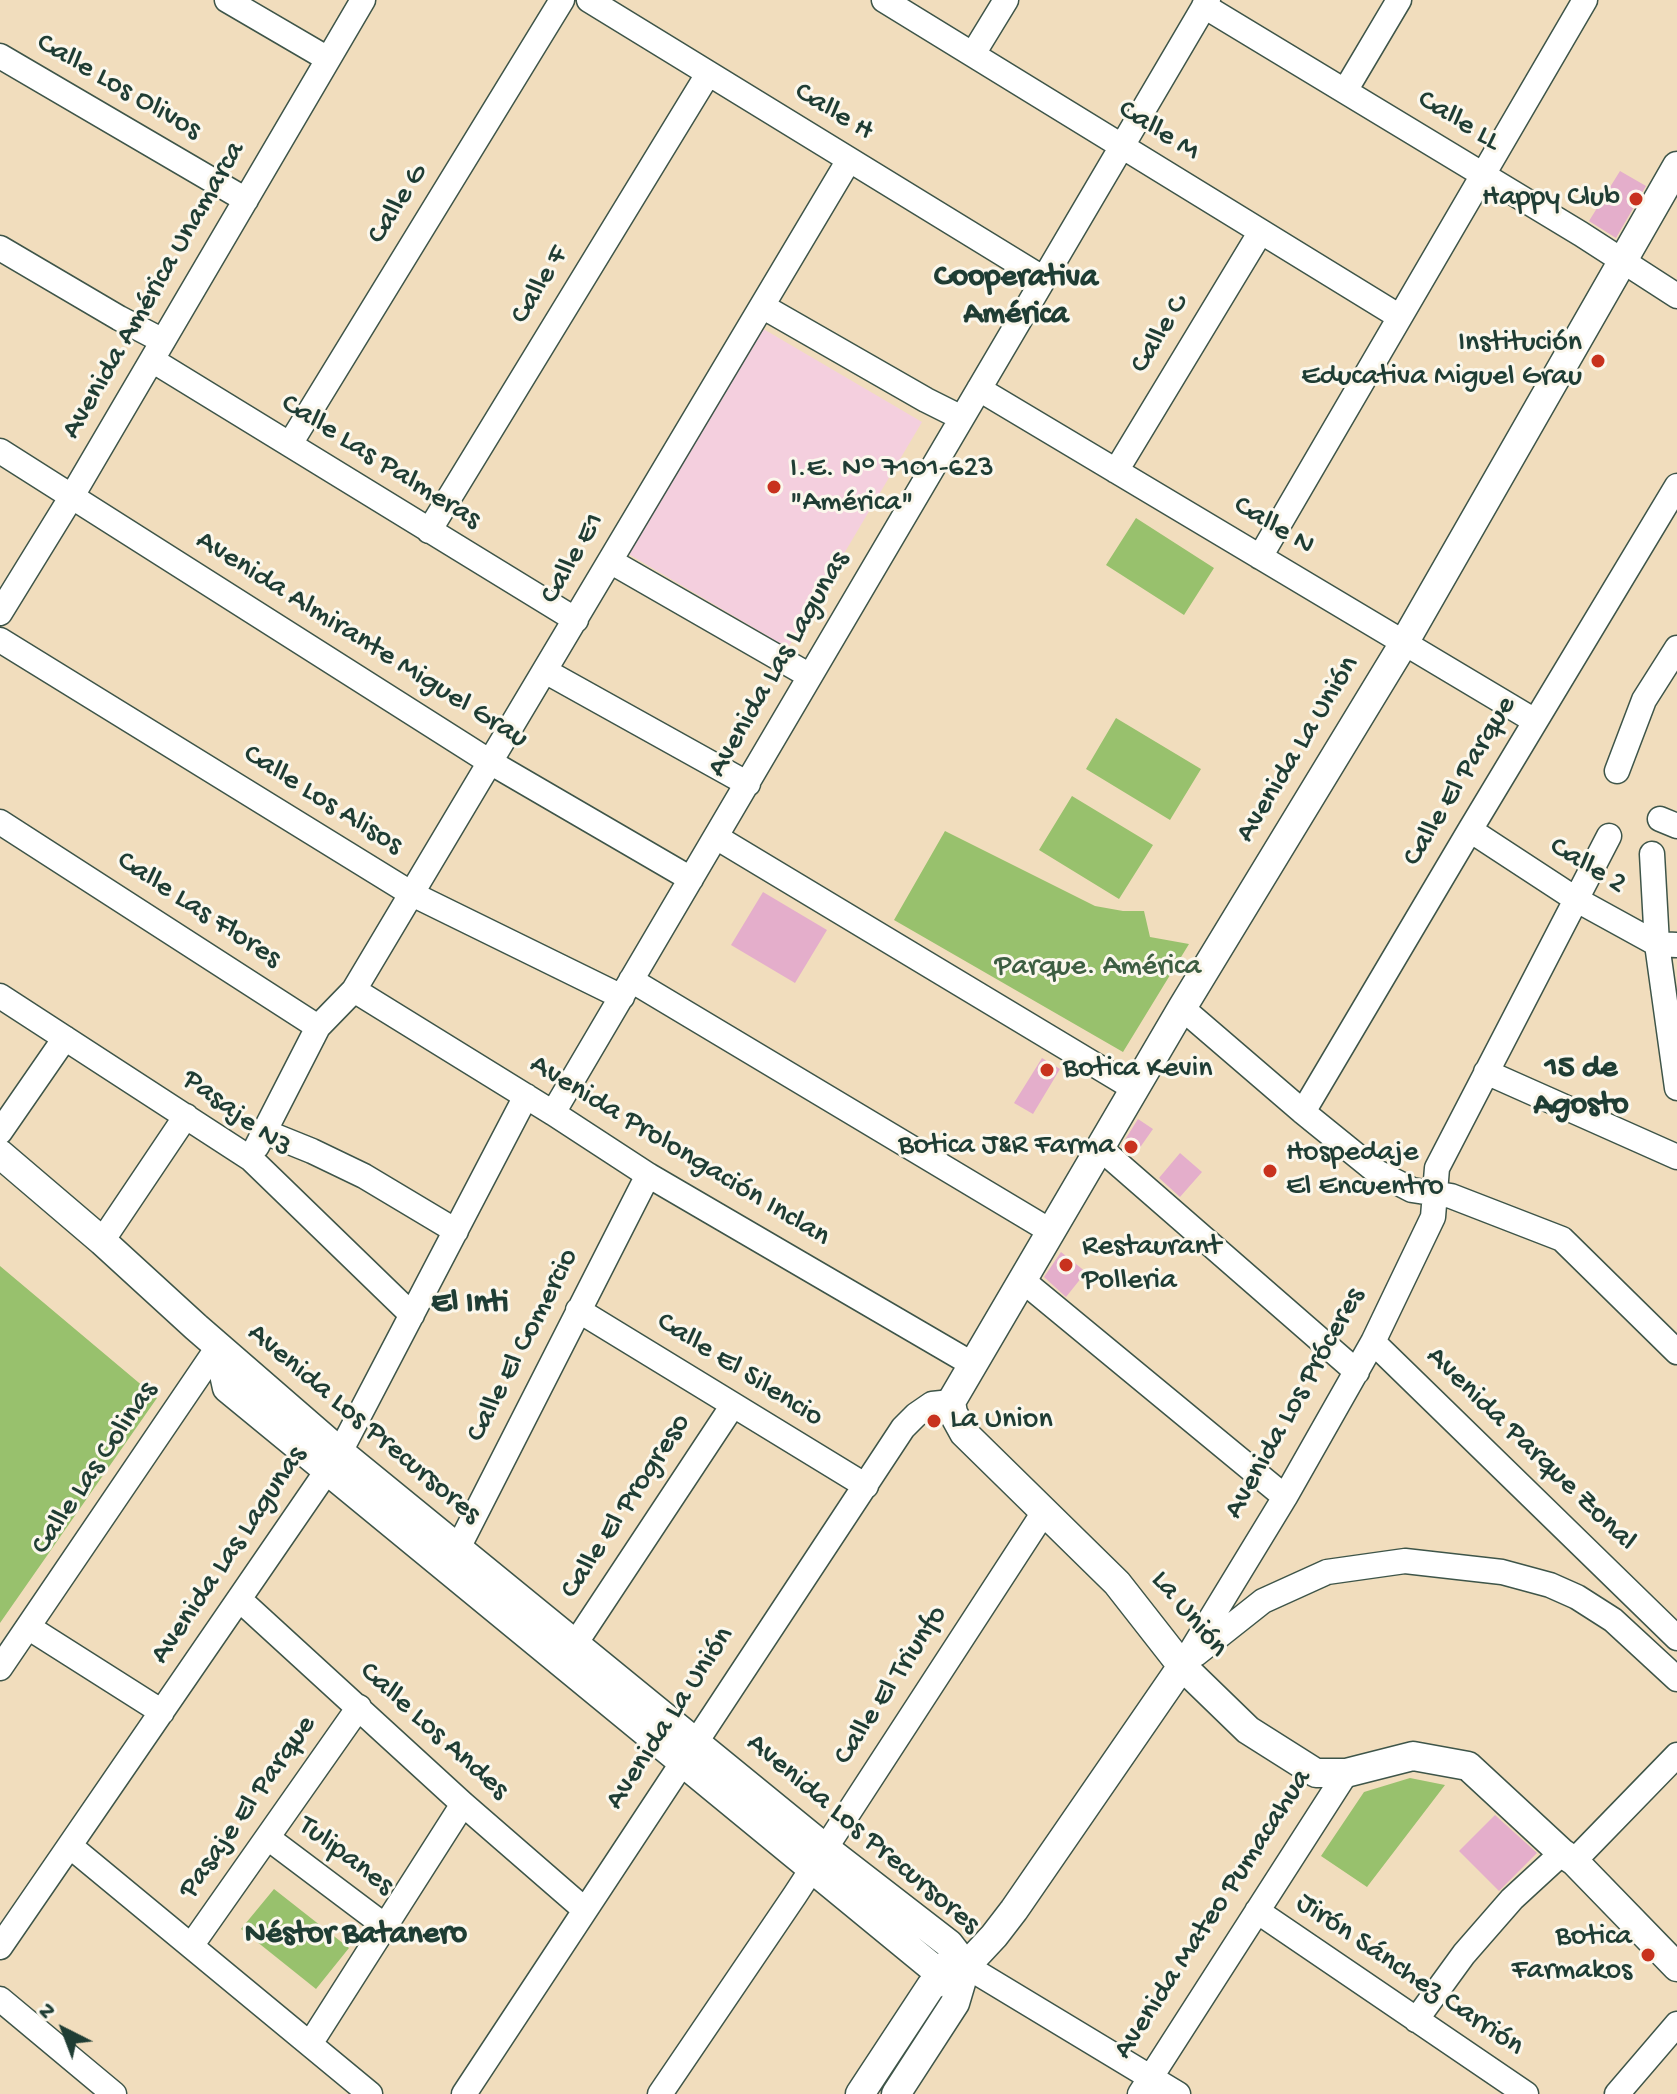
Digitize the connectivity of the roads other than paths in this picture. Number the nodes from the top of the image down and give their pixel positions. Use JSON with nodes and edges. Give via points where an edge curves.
{"nodes":[{"id":1,"x":227,"y":0,"type":"edge"},
{"id":2,"x":363,"y":0,"type":"edge"},
{"id":3,"x":562,"y":0,"type":"edge"},
{"id":4,"x":589,"y":0,"type":"edge"},
{"id":5,"x":884,"y":0,"type":"edge"},
{"id":6,"x":1006,"y":0,"type":"edge"},
{"id":7,"x":1399,"y":0,"type":"edge"},
{"id":8,"x":1585,"y":0,"type":"edge"},
{"id":9,"x":1206,"y":3,"type":"edge"},
{"id":10,"x":973,"y":54,"type":"junction"},
{"id":11,"x":0,"y":56,"type":"edge"},
{"id":12,"x":328,"y":59,"type":"junction"},
{"id":13,"x":708,"y":74,"type":"junction"},
{"id":14,"x":1345,"y":91,"type":"junction"},
{"id":15,"x":1121,"y":147,"type":"junction"},
{"id":16,"x":849,"y":160,"type":"junction"},
{"id":17,"x":1677,"y":166,"type":"edge"},
{"id":18,"x":1483,"y":175,"type":"junction"},
{"id":19,"x":246,"y":200,"type":"junction"},
{"id":20,"x":1260,"y":233,"type":"junction"},
{"id":21,"x":0,"y":248,"type":"edge"},
{"id":22,"x":1622,"y":261,"type":"junction"},
{"id":23,"x":1044,"y":279,"type":"junction"},
{"id":24,"x":1677,"y":296,"type":"edge"},
{"id":25,"x":762,"y":306,"type":"junction"},
{"id":26,"x":1400,"y":317,"type":"junction"},
{"id":27,"x":157,"y":350,"type":"junction"},
{"id":28,"x":979,"y":389,"type":"junction"},
{"id":29,"x":962,"y":418,"type":"junction"},
{"id":30,"x":290,"y":444,"type":"junction"},
{"id":31,"x":0,"y":451,"type":"edge"},
{"id":32,"x":1116,"y":471,"type":"junction"},
{"id":33,"x":1677,"y":486,"type":"edge"},
{"id":34,"x":72,"y":496,"type":"junction"},
{"id":35,"x":429,"y":531,"type":"junction"},
{"id":36,"x":1260,"y":557,"type":"junction"},
{"id":37,"x":610,"y":561,"type":"junction"},
{"id":38,"x":0,"y":613,"type":"edge"},
{"id":39,"x":576,"y":620,"type":"junction"},
{"id":40,"x":0,"y":640,"type":"edge"},
{"id":41,"x":1404,"y":643,"type":"junction"},
{"id":42,"x":1674,"y":660,"type":"edge"},
{"id":43,"x":545,"y":671,"type":"junction"},
{"id":44,"x":810,"y":676,"type":"junction"},
{"id":45,"x":1535,"y":721,"type":"junction"},
{"id":46,"x":490,"y":762,"type":"junction"},
{"id":47,"x":1617,"y":771,"type":"dead end"},
{"id":48,"x":748,"y":784,"type":"junction"},
{"id":49,"x":0,"y":822,"type":"edge"},
{"id":50,"x":1470,"y":830,"type":"junction"},
{"id":51,"x":1609,"y":836,"type":"dead end"},
{"id":52,"x":716,"y":837,"type":"junction"},
{"id":53,"x":1652,"y":854,"type":"dead end"},
{"id":54,"x":691,"y":879,"type":"junction"},
{"id":55,"x":412,"y":894,"type":"junction"},
{"id":56,"x":1575,"y":899,"type":"junction"},
{"id":57,"x":1667,"y":944,"type":"edge"},
{"id":58,"x":626,"y":988,"type":"junction"},
{"id":59,"x":354,"y":990,"type":"junction"},
{"id":60,"x":0,"y":996,"type":"edge"},
{"id":61,"x":1182,"y":1008,"type":"junction"},
{"id":62,"x":318,"y":1027,"type":"junction"},
{"id":63,"x":65,"y":1038,"type":"junction"},
{"id":64,"x":1486,"y":1072,"type":"junction"},
{"id":65,"x":1676,"y":1073,"type":"edge"},
{"id":66,"x":1135,"y":1089,"type":"junction"},
{"id":67,"x":526,"y":1096,"type":"junction"},
{"id":68,"x":1303,"y":1112,"type":"junction"},
{"id":69,"x":553,"y":1113,"type":"junction"},
{"id":70,"x":186,"y":1116,"type":"junction"},
{"id":71,"x":0,"y":1132,"type":"edge"},
{"id":72,"x":265,"y":1132,"type":"junction"},
{"id":73,"x":1100,"y":1148,"type":"junction"},
{"id":74,"x":0,"y":1154,"type":"edge"},
{"id":75,"x":1677,"y":1157,"type":"edge"},
{"id":76,"x":251,"y":1159,"type":"junction"},
{"id":77,"x":648,"y":1175,"type":"junction"},
{"id":78,"x":1435,"y":1194,"type":"junction"},
{"id":79,"x":456,"y":1231,"type":"junction"},
{"id":80,"x":1052,"y":1232,"type":"junction"},
{"id":81,"x":102,"y":1241,"type":"junction"},
{"id":82,"x":1022,"y":1280,"type":"junction"},
{"id":83,"x":578,"y":1310,"type":"junction"},
{"id":84,"x":412,"y":1315,"type":"junction"},
{"id":85,"x":1373,"y":1342,"type":"junction"},
{"id":86,"x":218,"y":1347,"type":"junction"},
{"id":87,"x":1677,"y":1352,"type":"edge"},
{"id":88,"x":972,"y":1364,"type":"junction"},
{"id":89,"x":1357,"y":1372,"type":"junction"},
{"id":90,"x":951,"y":1402,"type":"junction"},
{"id":91,"x":733,"y":1405,"type":"junction"},
{"id":92,"x":333,"y":1461,"type":"junction"},
{"id":93,"x":866,"y":1486,"type":"junction"},
{"id":94,"x":1285,"y":1497,"type":"junction"},
{"id":95,"x":1044,"y":1512,"type":"junction"},
{"id":96,"x":458,"y":1548,"type":"junction"},
{"id":97,"x":239,"y":1599,"type":"junction"},
{"id":98,"x":28,"y":1627,"type":"junction"},
{"id":99,"x":1677,"y":1638,"type":"edge"},
{"id":100,"x":575,"y":1644,"type":"junction"},
{"id":101,"x":1182,"y":1666,"type":"junction"},
{"id":102,"x":0,"y":1668,"type":"edge"},
{"id":103,"x":1677,"y":1679,"type":"edge"},
{"id":104,"x":359,"y":1707,"type":"junction"},
{"id":105,"x":162,"y":1712,"type":"junction"},
{"id":106,"x":690,"y":1752,"type":"junction"},
{"id":107,"x":1677,"y":1755,"type":"edge"},
{"id":108,"x":1346,"y":1773,"type":"junction"},
{"id":109,"x":463,"y":1804,"type":"junction"},
{"id":110,"x":268,"y":1838,"type":"junction"},
{"id":111,"x":70,"y":1846,"type":"junction"},
{"id":112,"x":1568,"y":1857,"type":"junction"},
{"id":113,"x":818,"y":1858,"type":"junction"},
{"id":114,"x":585,"y":1910,"type":"junction"},
{"id":115,"x":1257,"y":1911,"type":"junction"},
{"id":116,"x":385,"y":1926,"type":"junction"},
{"id":117,"x":191,"y":1946,"type":"junction"},
{"id":118,"x":0,"y":1947,"type":"edge"},
{"id":119,"x":966,"y":1966,"type":"junction"},
{"id":120,"x":1677,"y":1967,"type":"edge"},
{"id":121,"x":0,"y":1999,"type":"edge"},
{"id":122,"x":1416,"y":2020,"type":"junction"},
{"id":123,"x":1677,"y":2024,"type":"edge"},
{"id":124,"x":310,"y":2044,"type":"junction"},
{"id":125,"x":1146,"y":2085,"type":"edge"},
{"id":126,"x":114,"y":2094,"type":"edge"},
{"id":127,"x":370,"y":2094,"type":"edge"},
{"id":128,"x":465,"y":2094,"type":"edge"},
{"id":129,"x":660,"y":2094,"type":"edge"},
{"id":130,"x":860,"y":2094,"type":"edge"},
{"id":131,"x":896,"y":2094,"type":"edge"},
{"id":132,"x":1178,"y":2094,"type":"edge"},
{"id":133,"x":1526,"y":2094,"type":"edge"},
{"id":134,"x":1617,"y":2094,"type":"edge"}],
"edges":[{"from":1,"to":12,"type":"street"},
{"from":2,"to":12,"type":"street","name":"Avenida América Unamarca"},
{"from":3,"to":30,"type":"street","name":"Calle G"},
{"from":4,"to":13,"type":"street","name":"Calle H"},
{"from":5,"to":10,"type":"street","name":"Calle M"},
{"from":6,"to":10,"type":"street"},
{"from":7,"to":14,"type":"street"},
{"from":8,"to":18,"type":"street"},
{"from":9,"to":14,"type":"street","name":"Calle LL"},
{"from":9,"to":15,"type":"street","name":"Avenida Las Lagunas"},
{"from":10,"to":15,"type":"street","name":"Calle M"},
{"from":11,"to":19,"type":"street","name":"Calle Los Olivos"},
{"from":12,"to":19,"type":"street","name":"Avenida América Unamarca"},
{"from":13,"to":16,"type":"street","name":"Calle H"},
{"from":13,"to":35,"type":"street","name":"Calle F"},
{"from":14,"to":18,"type":"street","name":"Calle LL"},
{"from":15,"to":20,"type":"street","name":"Calle M"},
{"from":15,"to":23,"type":"street","name":"Avenida Las Lagunas"},
{"from":16,"to":23,"type":"street","name":"Calle H"},
{"from":16,"to":25,"type":"street","name":"Calle E1"},
{"from":17,"to":22,"type":"street","name":"Avenida La Unión"},
{"from":18,"to":22,"type":"street","name":"Calle LL"},
{"from":18,"to":26,"type":"street"},
{"from":19,"to":27,"type":"street","name":"Avenida América Unamarca"},
{"from":20,"to":26,"type":"street","name":"Calle M"},
{"from":20,"to":32,"type":"street","name":"Calle C"},
{"from":21,"to":27,"type":"street","name":"Calle Las Palmeras","via":[[119,318]]},
{"from":22,"to":24,"type":"street","name":"Calle LL"},
{"from":22,"to":41,"type":"street","name":"Avenida La Unión"},
{"from":23,"to":28,"type":"street","name":"Avenida Las Lagunas"},
{"from":25,"to":29,"type":"street"},
{"from":25,"to":37,"type":"street","name":"Calle E1"},
{"from":26,"to":36,"type":"street"},
{"from":27,"to":30,"type":"street","name":"Calle Las Palmeras"},
{"from":27,"to":34,"type":"street","name":"Avenida América Unamarca"},
{"from":28,"to":29,"type":"street","name":"Avenida Las Lagunas"},
{"from":28,"to":32,"type":"street","name":"Calle N"},
{"from":29,"to":44,"type":"street","name":"Avenida Las Lagunas"},
{"from":30,"to":35,"type":"street","name":"Calle Las Palmeras"},
{"from":31,"to":34,"type":"street","name":"Avenida Almirante Miguel Grau"},
{"from":32,"to":36,"type":"street","name":"Calle N"},
{"from":33,"to":45,"type":"street","name":"Calle El Parque"},
{"from":34,"to":38,"type":"street","name":"Avenida América Unamarca"},
{"from":34,"to":46,"type":"street","name":"Avenida Almirante Miguel Grau"},
{"from":35,"to":39,"type":"street","name":"Calle Las Palmeras"},
{"from":36,"to":41,"type":"street","name":"Calle N"},
{"from":37,"to":39,"type":"street","name":"Calle E1"},
{"from":37,"to":44,"type":"street"},
{"from":39,"to":43,"type":"street","name":"Calle E1"},
{"from":40,"to":55,"type":"street","name":"Calle Los Alisos"},
{"from":41,"to":45,"type":"street","name":"Calle N"},
{"from":41,"to":61,"type":"street","name":"Avenida La Unión"},
{"from":42,"to":47,"type":"street","via":[[1644,700]]},
{"from":43,"to":46,"type":"street","name":"Calle E1"},
{"from":43,"to":48,"type":"street"},
{"from":44,"to":48,"type":"street","name":"Avenida Las Lagunas"},
{"from":45,"to":50,"type":"street","name":"Calle El Parque"},
{"from":46,"to":54,"type":"street","name":"Avenida Almirante Miguel Grau"},
{"from":46,"to":55,"type":"street","name":"Calle E1"},
{"from":48,"to":52,"type":"street","name":"Avenida Las Lagunas"},
{"from":49,"to":62,"type":"street","name":"Calle Las Flores"},
{"from":50,"to":56,"type":"street","name":"Calle 2"},
{"from":50,"to":68,"type":"street","name":"Calle El Parque"},
{"from":51,"to":56,"type":"street","name":"Avenida Los Próceres"},
{"from":52,"to":54,"type":"street","name":"Avenida Las Lagunas"},
{"from":52,"to":66,"type":"street"},
{"from":53,"to":57,"type":"street"},
{"from":54,"to":58,"type":"street","name":"Avenida Las Lagunas"},
{"from":55,"to":58,"type":"street","name":"Calle Los Alisos"},
{"from":55,"to":59,"type":"street","name":"Calle E1"},
{"from":56,"to":57,"type":"street","name":"Calle 2"},
{"from":56,"to":64,"type":"street","name":"Avenida Los Próceres"},
{"from":57,"to":65,"type":"street"},
{"from":58,"to":69,"type":"street","name":"Avenida Las Lagunas"},
{"from":58,"to":80,"type":"street","name":"Calle Los Alisos"},
{"from":59,"to":62,"type":"street"},
{"from":59,"to":67,"type":"street","name":"Avenida Prolongación Inclan"},
{"from":60,"to":63,"type":"street","name":"Pasaje N3"},
{"from":61,"to":66,"type":"street","name":"Avenida La Unión"},
{"from":61,"to":68,"type":"street"},
{"from":62,"to":72,"type":"street"},
{"from":63,"to":70,"type":"street","name":"Pasaje N3"},
{"from":63,"to":71,"type":"street"},
{"from":64,"to":75,"type":"street"},
{"from":64,"to":78,"type":"street","name":"Avenida Los Próceres","via":[[1437,1168]]},
{"from":66,"to":73,"type":"street","name":"Avenida La Unión"},
{"from":67,"to":69,"type":"street","name":"Avenida Prolongación Inclan"},
{"from":67,"to":79,"type":"street","name":"Avenida Las Lagunas"},
{"from":68,"to":78,"type":"street","via":[[1377,1172],[1412,1190]]},
{"from":69,"to":77,"type":"street","name":"Avenida Prolongación Inclan"},
{"from":70,"to":76,"type":"street","name":"Pasaje N3"},
{"from":70,"to":81,"type":"street"},
{"from":72,"to":76,"type":"street"},
{"from":72,"to":79,"type":"street","via":[[364,1176]]},
{"from":73,"to":80,"type":"street","name":"Avenida La Unión"},
{"from":73,"to":89,"type":"street"},
{"from":74,"to":81,"type":"street","name":"Avenida Los Precursores"},
{"from":76,"to":84,"type":"street","name":"Pasaje N3"},
{"from":77,"to":83,"type":"street","name":"Calle El Comercio"},
{"from":77,"to":88,"type":"street","name":"Avenida Prolongación Inclan"},
{"from":78,"to":85,"type":"street","name":"Avenida Los Próceres","via":[[1433,1217]]},
{"from":78,"to":87,"type":"street","via":[[1562,1239]]},
{"from":79,"to":84,"type":"street","name":"Avenida Las Lagunas"},
{"from":80,"to":82,"type":"street","name":"Avenida La Unión"},
{"from":81,"to":86,"type":"street","name":"Avenida Los Precursores"},
{"from":82,"to":88,"type":"street","name":"Avenida La Unión"},
{"from":82,"to":94,"type":"street"},
{"from":83,"to":91,"type":"street","name":"Calle El Silencio"},
{"from":83,"to":96,"type":"street","name":"Calle El Comercio"},
{"from":84,"to":92,"type":"street","name":"Avenida Las Lagunas"},
{"from":85,"to":89,"type":"street","name":"Avenida Los Próceres"},
{"from":85,"to":99,"type":"street","name":"Avenida Parque Zonal"},
{"from":86,"to":92,"type":"street","name":"Avenida Los Precursores"},
{"from":86,"to":98,"type":"street","name":"Calle Las Colinas"},
{"from":88,"to":90,"type":"street"},
{"from":89,"to":94,"type":"street","name":"Avenida Los Próceres"},
{"from":90,"to":93,"type":"street","name":"Avenida La Unión","via":[[932,1404],[916,1415]]},
{"from":90,"to":95,"type":"street","name":"La Unión","via":[[964,1433]]},
{"from":91,"to":93,"type":"street","name":"Calle El Silencio"},
{"from":91,"to":100,"type":"street","name":"Calle El Progreso"},
{"from":92,"to":96,"type":"street","name":"Avenida Los Precursores"},
{"from":92,"to":97,"type":"street","name":"Avenida Las Lagunas"},
{"from":92,"to":106,"type":"street","name":"Avenida Los Precursores"},
{"from":93,"to":106,"type":"street","name":"Avenida La Unión"},
{"from":94,"to":101,"type":"street","name":"Avenida Los Próceres"},
{"from":95,"to":101,"type":"street","name":"La Unión","via":[[1117,1583]]},
{"from":95,"to":113,"type":"street","name":"Calle El Triunfo"},
{"from":96,"to":100,"type":"street","name":"Avenida Los Precursores"},
{"from":97,"to":104,"type":"street","name":"Calle Los Andes"},
{"from":97,"to":105,"type":"street","name":"Avenida Las Lagunas"},
{"from":98,"to":102,"type":"street","name":"Calle Las Colinas"},
{"from":98,"to":105,"type":"street"},
{"from":100,"to":106,"type":"street","name":"Avenida Los Precursores"},
{"from":101,"to":103,"type":"street","via":[[1263,1601],[1327,1572],[1405,1561],[1502,1572],[1550,1585],[1613,1620]]},
{"from":101,"to":108,"type":"street","name":"La Unión","via":[[1248,1730],[1316,1773]]},
{"from":101,"to":119,"type":"street","name":"Avenida Los Próceres","via":[[1014,1910]]},
{"from":104,"to":109,"type":"street","name":"Calle Los Andes"},
{"from":104,"to":110,"type":"street","name":"Pasaje El Parque"},
{"from":105,"to":111,"type":"street","name":"Avenida Las Lagunas"},
{"from":106,"to":113,"type":"street","name":"Avenida Los Precursores"},
{"from":106,"to":114,"type":"street","name":"Avenida La Unión"},
{"from":107,"to":112,"type":"street"},
{"from":108,"to":112,"type":"street","name":"La Unión","via":[[1413,1756],[1468,1766]]},
{"from":108,"to":115,"type":"street","name":"Avenida Mateo Pumacahua"},
{"from":109,"to":114,"type":"street","name":"Calle Los Andes"},
{"from":109,"to":116,"type":"street"},
{"from":110,"to":116,"type":"street","name":"Tulipanes"},
{"from":110,"to":117,"type":"street","name":"Pasaje El Parque"},
{"from":111,"to":117,"type":"street"},
{"from":111,"to":118,"type":"street","name":"Avenida Las Lagunas"},
{"from":112,"to":120,"type":"street"},
{"from":112,"to":122,"type":"street","via":[[1512,1899]]},
{"from":113,"to":119,"type":"street","name":"Avenida Los Precursores","via":[[949,1944]]},
{"from":113,"to":129,"type":"street","name":"Calle El Triunfo"},
{"from":114,"to":128,"type":"street","name":"Avenida La Unión"},
{"from":115,"to":122,"type":"street","name":"Jirón Sánchez Carrión"},
{"from":115,"to":125,"type":"street","name":"Avenida Mateo Pumacahua"},
{"from":116,"to":124,"type":"street"},
{"from":117,"to":124,"type":"street"},
{"from":119,"to":125,"type":"street","name":"Avenida Los Precursores"},
{"from":119,"to":130,"type":"street","name":"Avenida Los Próceres","via":[[931,1986]]},
{"from":119,"to":131,"type":"street","name":"Avenida Los Próceres","via":[[955,2003]]},
{"from":121,"to":126,"type":"street"},
{"from":122,"to":133,"type":"street","name":"Jirón Sánchez Carrión"},
{"from":123,"to":134,"type":"street"},
{"from":124,"to":127,"type":"street"},
{"from":125,"to":132,"type":"street","name":"Avenida Los Precursores"}]}
